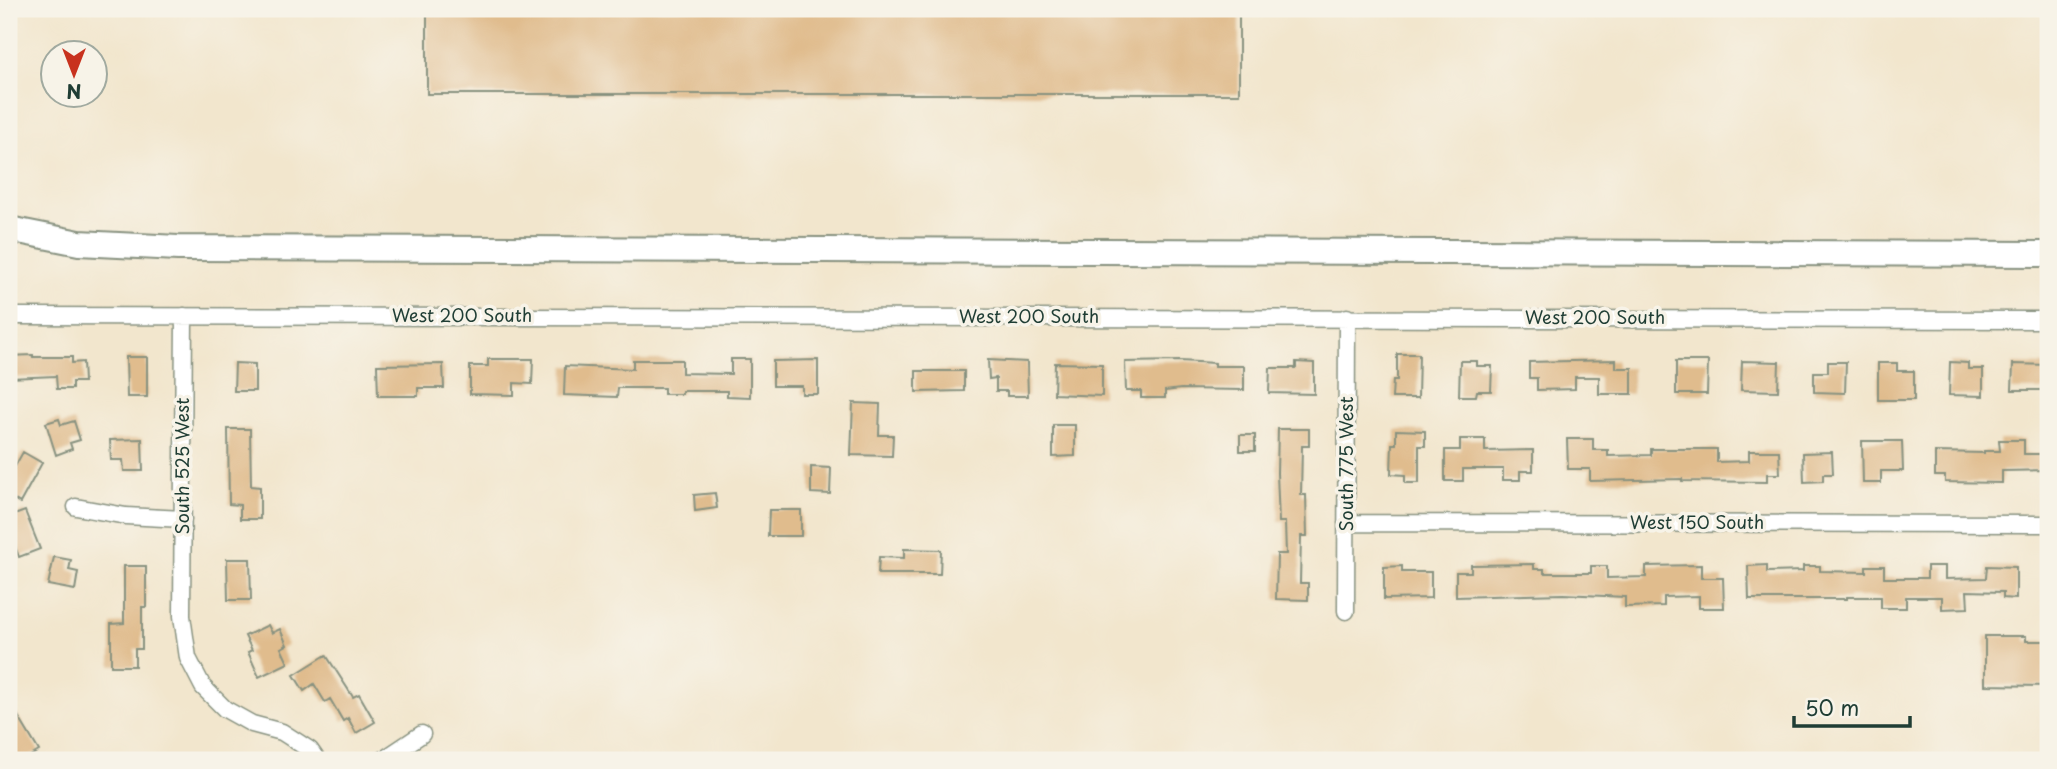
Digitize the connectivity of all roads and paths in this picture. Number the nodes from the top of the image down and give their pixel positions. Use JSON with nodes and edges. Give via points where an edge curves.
{"nodes":[{"id":1,"x":9,"y":229,"type":"edge"},
{"id":2,"x":2048,"y":254,"type":"edge"},
{"id":3,"x":9,"y":316,"type":"edge"},
{"id":4,"x":184,"y":316,"type":"junction"},
{"id":5,"x":1348,"y":317,"type":"junction"},
{"id":6,"x":2048,"y":320,"type":"edge"},
{"id":7,"x":76,"y":507,"type":"dead end"},
{"id":8,"x":183,"y":519,"type":"junction"},
{"id":9,"x":1346,"y":523,"type":"junction"},
{"id":10,"x":2048,"y":524,"type":"edge"},
{"id":11,"x":1346,"y":611,"type":"dead end"},
{"id":12,"x":422,"y":734,"type":"dead end"},
{"id":13,"x":317,"y":760,"type":"edge"},
{"id":14,"x":383,"y":760,"type":"edge"}],
"edges":[{"from":1,"to":2,"type":"main road","via":[[79,243],[178,248]]},
{"from":3,"to":4,"type":"street","name":"West 200 South"},
{"from":4,"to":5,"type":"street","name":"West 200 South"},
{"from":4,"to":8,"type":"street","name":"South 525 West"},
{"from":5,"to":6,"type":"street","name":"West 200 South"},
{"from":5,"to":9,"type":"street","name":"South 775 West"},
{"from":7,"to":8,"type":"street"},
{"from":8,"to":13,"type":"street","name":"South 525 West","via":[[183,616],[188,658],[203,687],[225,709],[252,724],[282,732]]},
{"from":9,"to":10,"type":"street","name":"West 150 South"},
{"from":9,"to":11,"type":"street","name":"South 775 West"},
{"from":12,"to":14,"type":"street"}]}
